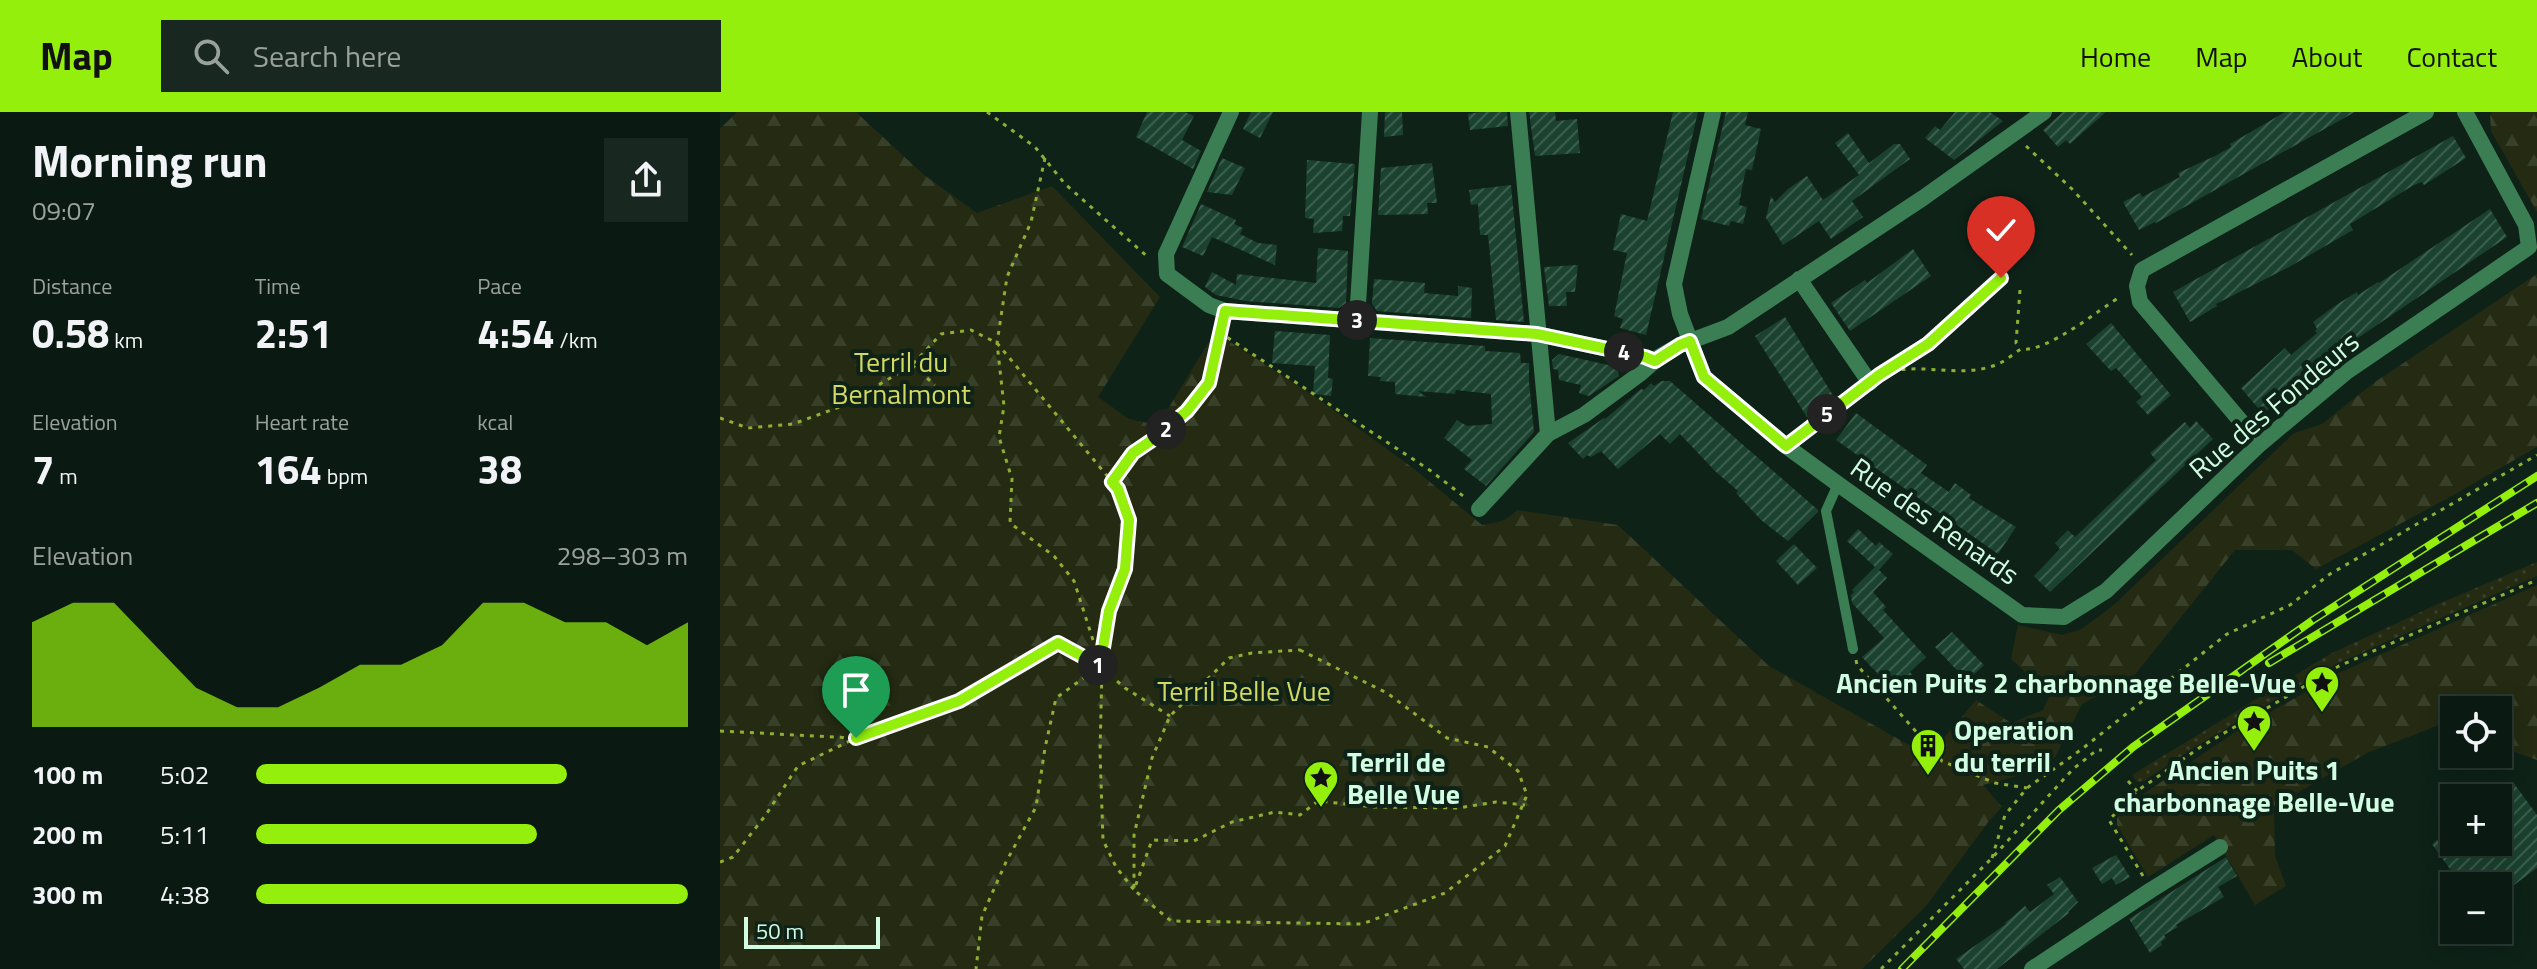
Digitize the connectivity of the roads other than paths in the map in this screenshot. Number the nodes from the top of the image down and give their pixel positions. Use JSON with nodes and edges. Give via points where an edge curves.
{"nodes":[{"id":1,"x":1231,"y":112,"type":"edge"},
{"id":2,"x":1370,"y":112,"type":"edge"},
{"id":3,"x":1518,"y":112,"type":"edge"},
{"id":4,"x":1713,"y":112,"type":"edge"},
{"id":5,"x":2044,"y":112,"type":"edge"},
{"id":6,"x":2426,"y":112,"type":"edge"},
{"id":7,"x":2465,"y":112,"type":"edge"},
{"id":8,"x":2533,"y":245,"type":"edge"},
{"id":9,"x":1799,"y":279,"type":"junction"},
{"id":10,"x":1357,"y":320,"type":"junction"},
{"id":11,"x":1537,"y":334,"type":"junction"},
{"id":12,"x":1690,"y":341,"type":"junction"},
{"id":13,"x":1655,"y":361,"type":"junction"},
{"id":14,"x":1870,"y":383,"type":"road end"},
{"id":15,"x":1548,"y":434,"type":"junction"},
{"id":16,"x":2260,"y":444,"type":"junction"},
{"id":17,"x":1838,"y":484,"type":"junction"},
{"id":18,"x":1479,"y":509,"type":"road end"},
{"id":19,"x":2064,"y":617,"type":"joint"},
{"id":20,"x":1853,"y":649,"type":"road end"},
{"id":21,"x":2220,"y":847,"type":"dead end"},
{"id":22,"x":2038,"y":967,"type":"edge"}],
"edges":[{"from":1,"to":10,"type":"street","via":[[1166,254],[1167,274],[1225,311]]},
{"from":2,"to":10,"type":"street"},
{"from":3,"to":11,"type":"street"},
{"from":4,"to":12,"type":"street","name":"Rue des Renards","via":[[1674,284]]},
{"from":5,"to":9,"type":"street"},
{"from":6,"to":16,"type":"street","via":[[2139,278],[2140,302]]},
{"from":7,"to":8,"type":"street","name":"Rue des Fondeurs"},
{"from":8,"to":16,"type":"street","name":"Rue des Fondeurs","via":[[2345,373]]},
{"from":9,"to":12,"type":"street","via":[[1728,327]]},
{"from":9,"to":14,"type":"street"},
{"from":10,"to":11,"type":"street"},
{"from":11,"to":13,"type":"street"},
{"from":11,"to":15,"type":"street"},
{"from":12,"to":13,"type":"street"},
{"from":12,"to":17,"type":"street","name":"Rue des Renards","via":[[1704,377]]},
{"from":13,"to":15,"type":"street","via":[[1584,415]]},
{"from":15,"to":18,"type":"street"},
{"from":16,"to":19,"type":"street","name":"Rue des Fondeurs","via":[[2106,591]]},
{"from":17,"to":19,"type":"street","name":"Rue des Renards","via":[[2022,615]]},
{"from":17,"to":20,"type":"lane","via":[[1826,511]]},
{"from":21,"to":22,"type":"street"}]}
